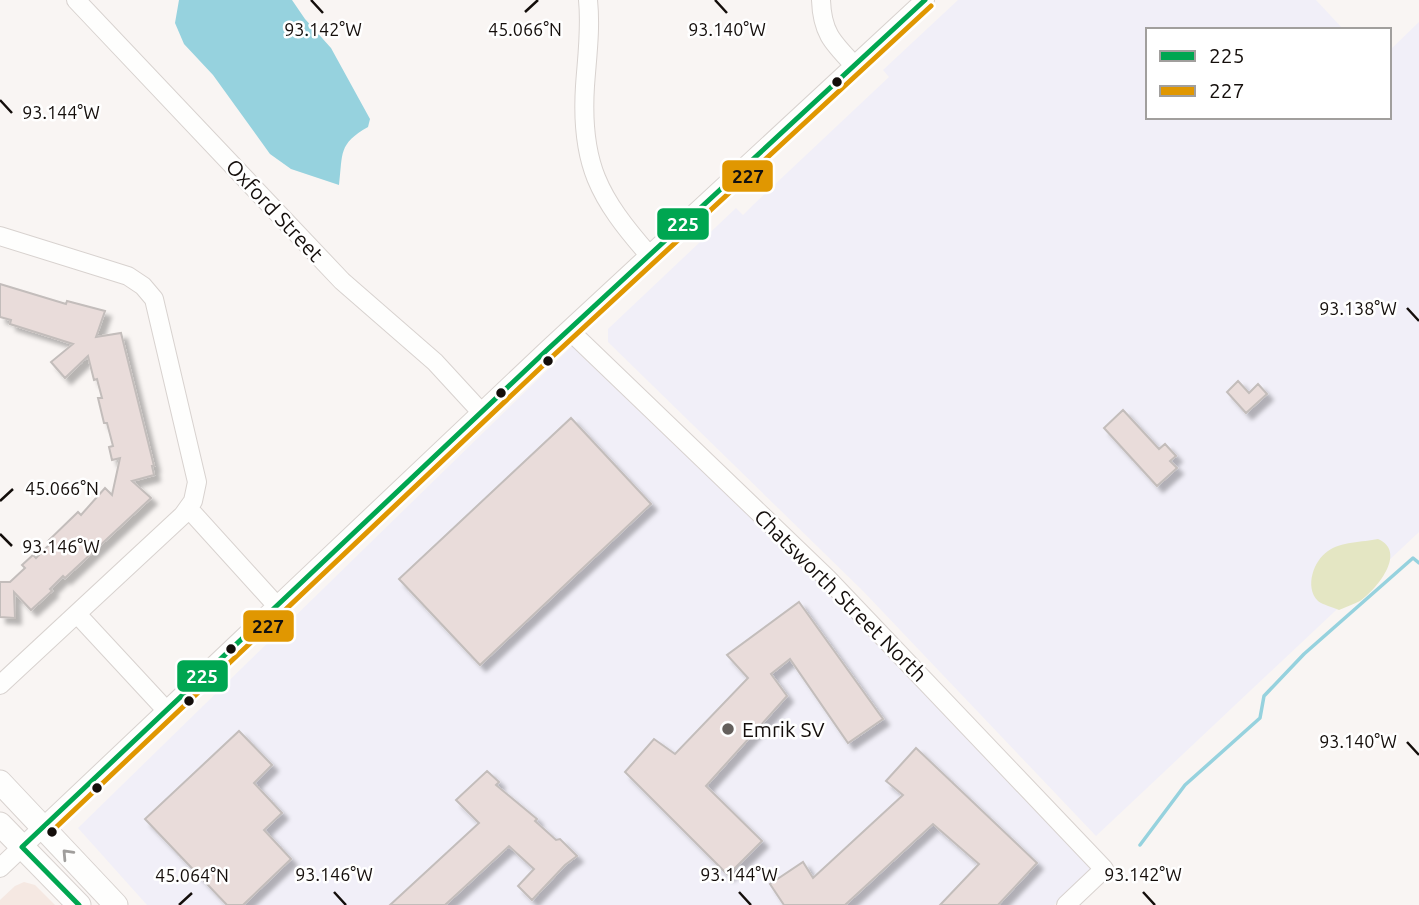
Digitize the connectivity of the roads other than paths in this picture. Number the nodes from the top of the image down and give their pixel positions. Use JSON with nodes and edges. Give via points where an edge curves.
{"nodes":[{"id":1,"x":76,"y":0,"type":"edge"},
{"id":2,"x":588,"y":0,"type":"edge"},
{"id":3,"x":821,"y":0,"type":"edge"},
{"id":4,"x":925,"y":0,"type":"edge"},
{"id":5,"x":855,"y":66,"type":"junction"},
{"id":6,"x":0,"y":236,"type":"edge"},
{"id":7,"x":649,"y":255,"type":"junction"},
{"id":8,"x":569,"y":330,"type":"junction"},
{"id":9,"x":481,"y":412,"type":"junction"},
{"id":10,"x":188,"y":509,"type":"junction"},
{"id":11,"x":277,"y":606,"type":"junction"},
{"id":12,"x":77,"y":614,"type":"junction"},
{"id":13,"x":0,"y":685,"type":"edge"},
{"id":14,"x":166,"y":710,"type":"junction"},
{"id":15,"x":0,"y":782,"type":"edge"},
{"id":16,"x":0,"y":824,"type":"edge"},
{"id":17,"x":43,"y":828,"type":"junction"},
{"id":18,"x":22,"y":848,"type":"junction"},
{"id":19,"x":0,"y":868,"type":"edge"},
{"id":20,"x":79,"y":905,"type":"edge"},
{"id":21,"x":116,"y":905,"type":"edge"},
{"id":22,"x":1066,"y":905,"type":"edge"}],
"edges":[{"from":1,"to":9,"type":"street","name":"Oxford Street","via":[[342,281],[435,362]]},
{"from":2,"to":7,"type":"street","via":[[584,116],[590,159],[618,220]]},
{"from":3,"to":5,"type":"street","via":[[825,30]]},
{"from":4,"to":5,"type":"street"},
{"from":5,"to":7,"type":"street"},
{"from":6,"to":10,"type":"street","via":[[128,276],[154,299],[196,474],[196,491]]},
{"from":7,"to":8,"type":"street"},
{"from":8,"to":9,"type":"street"},
{"from":8,"to":22,"type":"street","name":"Chatsworth Street North","via":[[827,578],[1104,869]]},
{"from":9,"to":11,"type":"street"},
{"from":10,"to":11,"type":"street"},
{"from":10,"to":12,"type":"street"},
{"from":11,"to":14,"type":"street"},
{"from":12,"to":13,"type":"street"},
{"from":12,"to":14,"type":"street"},
{"from":14,"to":17,"type":"street"},
{"from":15,"to":17,"type":"main road"},
{"from":16,"to":18,"type":"main road"},
{"from":17,"to":18,"type":"street"},
{"from":21,"to":17,"type":"main road","one_way":true},
{"from":18,"to":19,"type":"street"},
{"from":18,"to":20,"type":"main road"}]}
